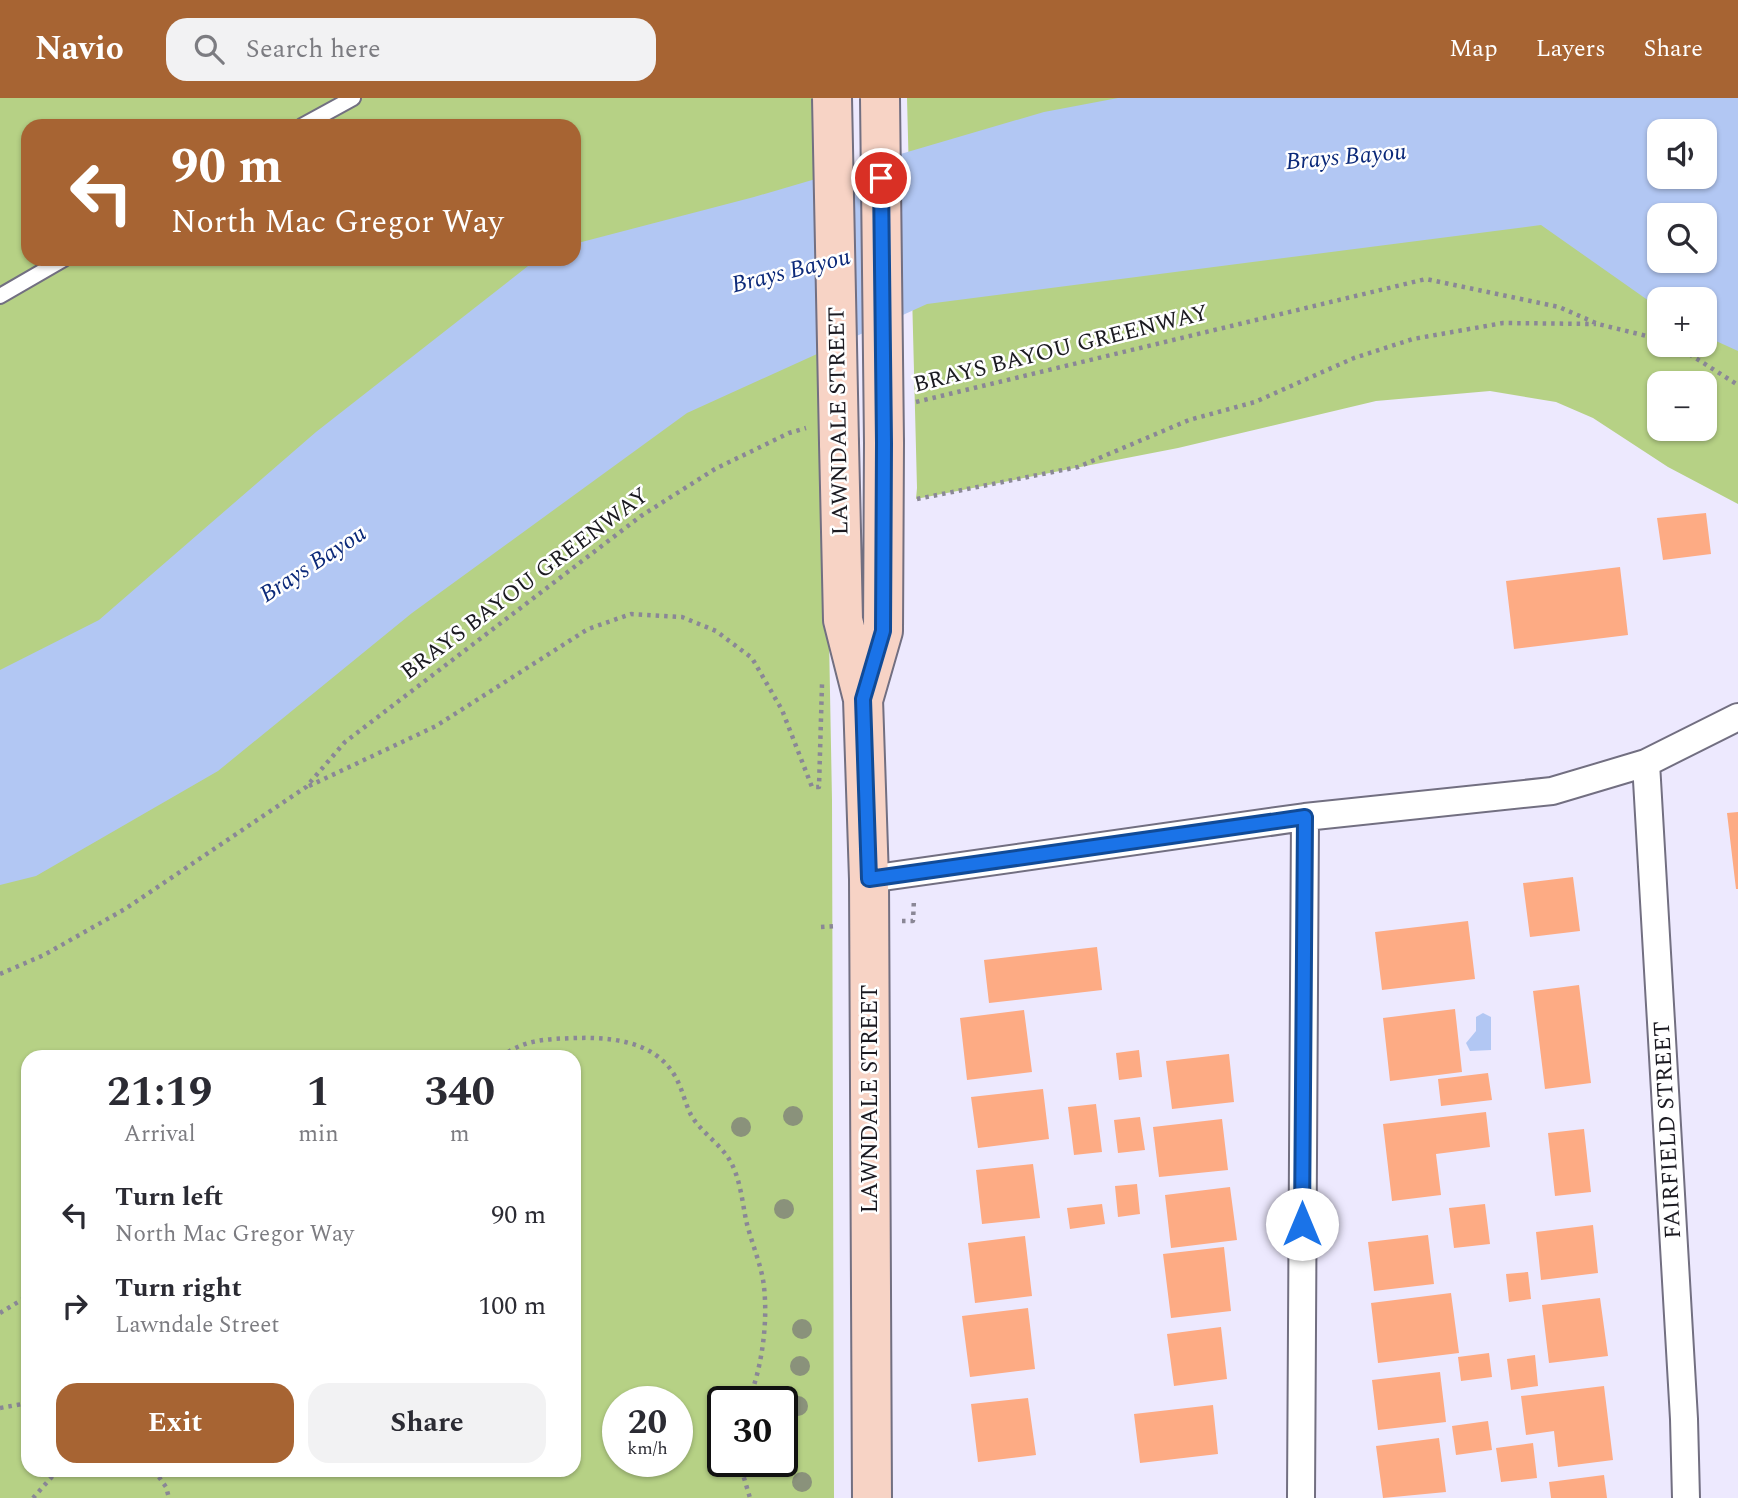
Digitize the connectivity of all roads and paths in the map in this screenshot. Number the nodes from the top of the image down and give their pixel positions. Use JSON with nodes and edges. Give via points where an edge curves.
{"nodes":[{"id":1,"x":353,"y":98,"type":"edge"},
{"id":2,"x":832,"y":98,"type":"edge"},
{"id":3,"x":880,"y":98,"type":"edge"},
{"id":4,"x":315,"y":119,"type":"edge"},
{"id":5,"x":52,"y":266,"type":"edge"},
{"id":6,"x":0,"y":296,"type":"edge"},
{"id":7,"x":1598,"y":324,"type":"junction"},
{"id":8,"x":1647,"y":336,"type":"edge"},
{"id":9,"x":1694,"y":357,"type":"edge"},
{"id":10,"x":1738,"y":385,"type":"edge"},
{"id":11,"x":911,"y":403,"type":"dead end"},
{"id":12,"x":827,"y":435,"type":"junction"},
{"id":13,"x":916,"y":499,"type":"dead end"},
{"id":14,"x":863,"y":699,"type":"junction"},
{"id":15,"x":1738,"y":717,"type":"edge"},
{"id":16,"x":820,"y":755,"type":"dead end"},
{"id":17,"x":1646,"y":763,"type":"junction"},
{"id":18,"x":306,"y":787,"type":"junction"},
{"id":19,"x":1305,"y":817,"type":"junction"},
{"id":20,"x":869,"y":879,"type":"junction"},
{"id":21,"x":0,"y":974,"type":"edge"},
{"id":22,"x":510,"y":1050,"type":"edge"},
{"id":23,"x":21,"y":1300,"type":"edge"},
{"id":24,"x":0,"y":1313,"type":"edge"},
{"id":25,"x":752,"y":1386,"type":"edge"},
{"id":26,"x":21,"y":1404,"type":"edge"},
{"id":27,"x":0,"y":1408,"type":"edge"},
{"id":28,"x":52,"y":1477,"type":"edge"},
{"id":29,"x":159,"y":1477,"type":"edge"},
{"id":30,"x":744,"y":1477,"type":"edge"},
{"id":31,"x":33,"y":1498,"type":"edge"},
{"id":32,"x":169,"y":1498,"type":"edge"},
{"id":33,"x":750,"y":1498,"type":"edge"},
{"id":34,"x":872,"y":1498,"type":"edge"},
{"id":35,"x":1301,"y":1498,"type":"edge"},
{"id":36,"x":1686,"y":1498,"type":"edge"}],
"edges":[{"from":1,"to":4,"type":"lane"},
{"from":2,"to":12,"type":"main road","name":"LAWNDALE STREET","bridge":true},
{"from":3,"to":14,"type":"main road","name":"LAWNDALE STREET","bridge":true,"via":[[883,631]]},
{"from":5,"to":6,"type":"lane"},
{"from":7,"to":8,"type":"path","name":"BRAYS BAYOU GREENWAY"},
{"from":7,"to":11,"type":"path","name":"BRAYS BAYOU GREENWAY","via":[[1559,307],[1426,279]]},
{"from":7,"to":13,"type":"path","name":"BRAYS BAYOU GREENWAY","via":[[1503,323],[1413,339],[1354,358],[1255,402],[1189,420],[1079,467]]},
{"from":9,"to":10,"type":"path"},
{"from":12,"to":14,"type":"main road","name":"LAWNDALE STREET","via":[[843,620]]},
{"from":12,"to":18,"type":"path","name":"BRAYS BAYOU GREENWAY","via":[[789,433],[715,469],[641,516],[345,742]]},
{"from":14,"to":20,"type":"main road","name":"LAWNDALE STREET"},
{"from":15,"to":17,"type":"street"},
{"from":16,"to":18,"type":"path","name":"BRAYS BAYOU GREENWAY","via":[[818,787],[812,787],[782,710],[752,658],[716,631],[682,617],[631,614],[588,629],[436,726]]},
{"from":17,"to":19,"type":"street","via":[[1552,792]]},
{"from":17,"to":36,"type":"street","name":"FAIRFIELD STREET"},
{"from":18,"to":21,"type":"path","name":"BRAYS BAYOU GREENWAY","via":[[125,909]]},
{"from":19,"to":20,"type":"street"},
{"from":19,"to":35,"type":"street"},
{"from":20,"to":34,"type":"main road","name":"LAWNDALE STREET"},
{"from":22,"to":25,"type":"path","via":[[541,1039],[602,1037],[628,1041],[655,1055],[674,1073],[692,1116],[730,1161],[739,1185],[764,1285],[760,1357]]},
{"from":23,"to":24,"type":"path"},
{"from":26,"to":27,"type":"path"},
{"from":28,"to":31,"type":"path"},
{"from":29,"to":32,"type":"path"},
{"from":30,"to":33,"type":"path"}]}
